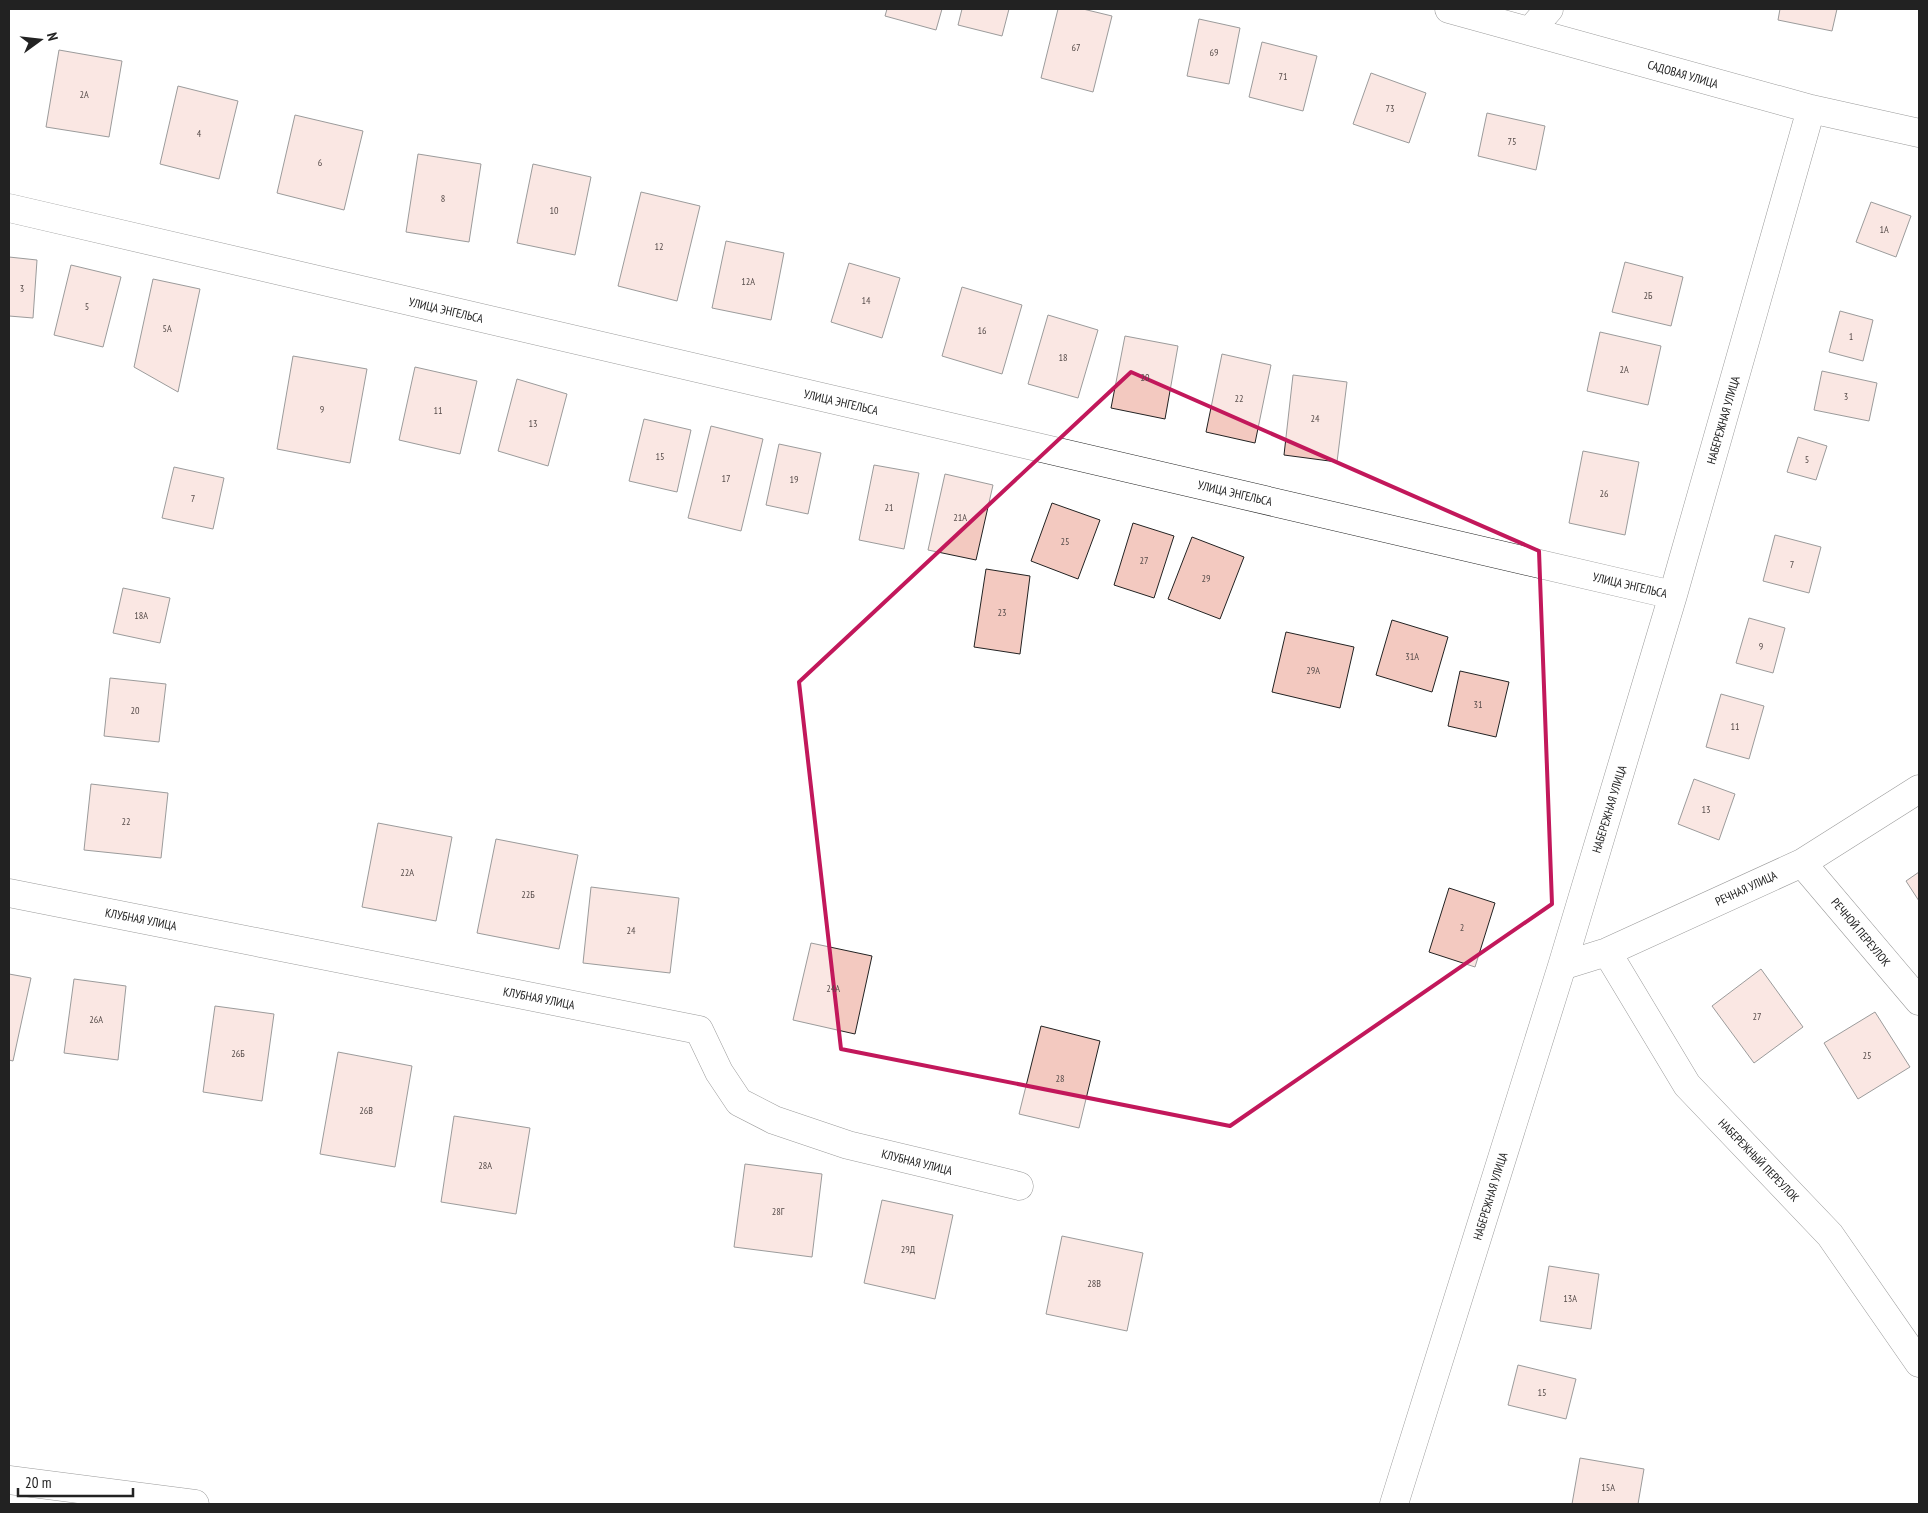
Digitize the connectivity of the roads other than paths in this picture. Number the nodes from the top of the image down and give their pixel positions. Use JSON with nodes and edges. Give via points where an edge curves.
{"nodes":[{"id":1,"x":1449,"y":9,"type":"edge"},
{"id":2,"x":1549,"y":9,"type":"edge"},
{"id":3,"x":1530,"y":31,"type":"junction"},
{"id":4,"x":1811,"y":109,"type":"junction"},
{"id":5,"x":1919,"y":133,"type":"edge"},
{"id":6,"x":9,"y":208,"type":"edge"},
{"id":7,"x":1673,"y":595,"type":"junction"},
{"id":8,"x":1919,"y":789,"type":"edge"},
{"id":9,"x":1802,"y":863,"type":"junction"},
{"id":10,"x":9,"y":893,"type":"edge"},
{"id":11,"x":1607,"y":952,"type":"junction"},
{"id":12,"x":1562,"y":966,"type":"junction"},
{"id":13,"x":1919,"y":1001,"type":"edge"},
{"id":14,"x":1019,"y":1186,"type":"dead end"},
{"id":15,"x":1919,"y":1363,"type":"edge"},
{"id":16,"x":9,"y":1480,"type":"edge"},
{"id":17,"x":195,"y":1504,"type":"edge"},
{"id":18,"x":1394,"y":1504,"type":"edge"}],
"edges":[{"from":1,"to":3,"type":"street","name":"САДОВАЯ УЛИЦА"},
{"from":2,"to":3,"type":"street"},
{"from":3,"to":4,"type":"street","name":"САДОВАЯ УЛИЦА"},
{"from":4,"to":5,"type":"street","name":"САДОВАЯ УЛИЦА"},
{"from":4,"to":7,"type":"street","name":"НАБЕРЕЖНАЯ УЛИЦА"},
{"from":6,"to":7,"type":"street","name":"УЛИЦА ЭНГЕЛЬСА"},
{"from":7,"to":12,"type":"street","name":"НАБЕРЕЖНАЯ УЛИЦА"},
{"from":8,"to":9,"type":"street","name":"РЕЧНАЯ УЛИЦА"},
{"from":9,"to":11,"type":"street","name":"РЕЧНАЯ УЛИЦА"},
{"from":9,"to":13,"type":"street","name":"РЕЧНОЙ ПЕРЕУЛОК"},
{"from":10,"to":14,"type":"street","name":"КЛУБНАЯ УЛИЦА","via":[[700,1030],[719,1072],[739,1102],[774,1120],[848,1145]]},
{"from":11,"to":12,"type":"street","name":"РЕЧНАЯ УЛИЦА"},
{"from":11,"to":15,"type":"street","name":"НАБЕРЕЖНЫЙ ПЕРЕУЛОК","via":[[1687,1085],[1830,1235]]},
{"from":12,"to":18,"type":"street","name":"НАБЕРЕЖНАЯ УЛИЦА"},
{"from":16,"to":17,"type":"street"}]}
